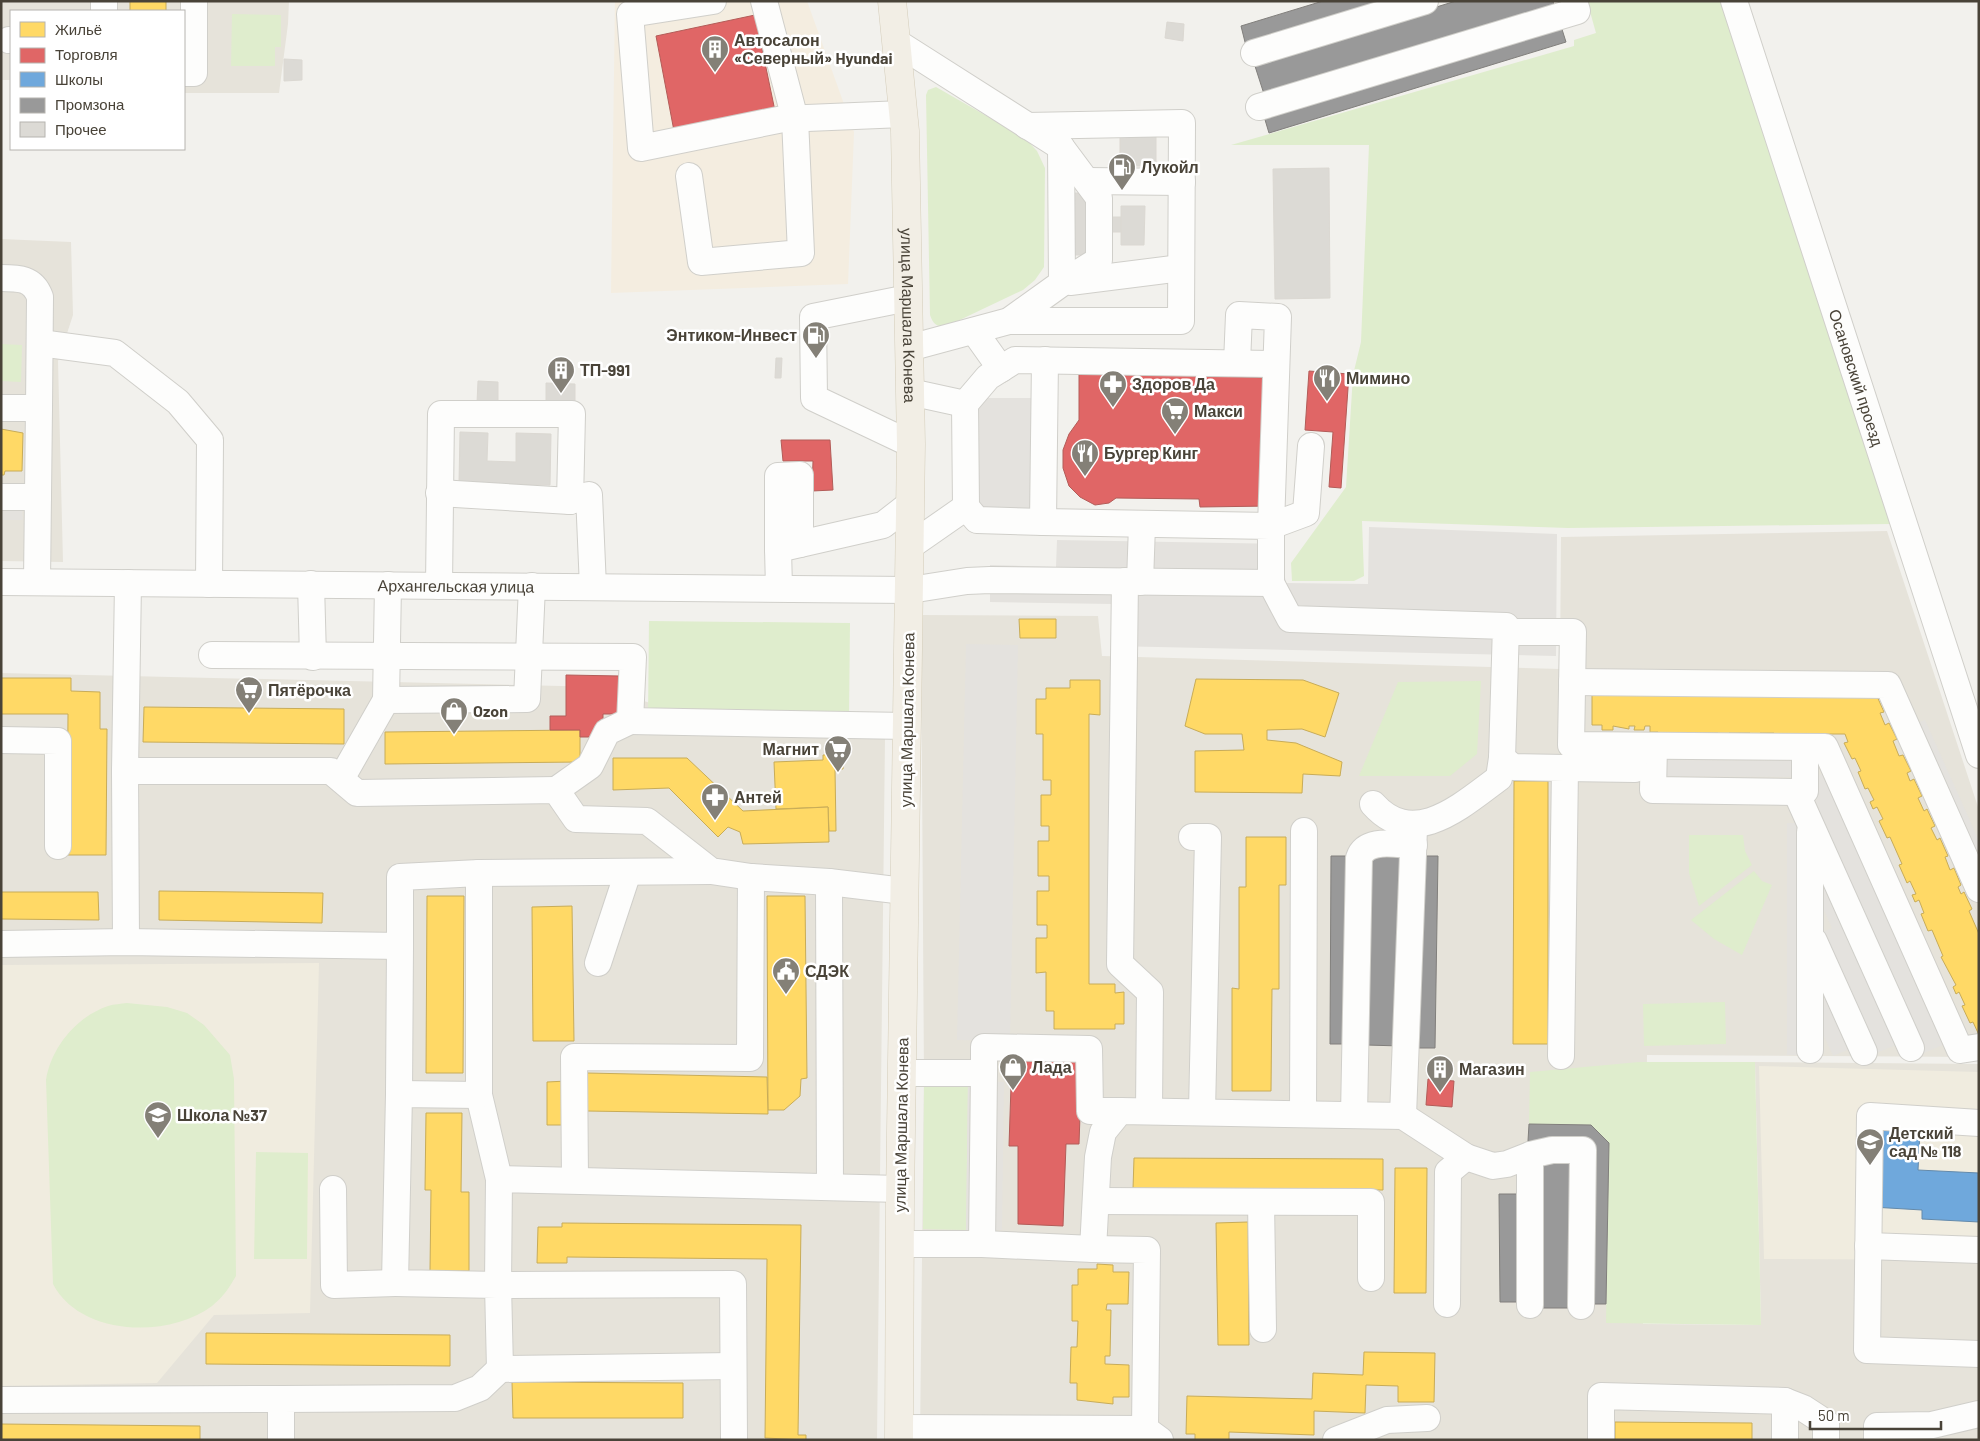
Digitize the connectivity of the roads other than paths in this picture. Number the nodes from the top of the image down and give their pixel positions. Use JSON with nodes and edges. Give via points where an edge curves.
{"nodes":[{"id":1,"x":194,"y":1,"type":"edge"},
{"id":2,"x":713,"y":1,"type":"edge"},
{"id":3,"x":764,"y":1,"type":"edge"},
{"id":4,"x":892,"y":1,"type":"edge"},
{"id":5,"x":1425,"y":1,"type":"edge"},
{"id":6,"x":1574,"y":1,"type":"edge"},
{"id":7,"x":1734,"y":1,"type":"edge"},
{"id":8,"x":896,"y":42,"type":"junction"},
{"id":9,"x":1254,"y":53,"type":"dead end"},
{"id":10,"x":185,"y":73,"type":"edge"},
{"id":11,"x":1259,"y":107,"type":"dead end"},
{"id":12,"x":903,"y":114,"type":"junction"},
{"id":13,"x":795,"y":119,"type":"junction"},
{"id":14,"x":1027,"y":126,"type":"junction"},
{"id":15,"x":1062,"y":147,"type":"junction"},
{"id":16,"x":689,"y":176,"type":"dead end"},
{"id":17,"x":1087,"y":181,"type":"junction"},
{"id":18,"x":1182,"y":182,"type":"junction"},
{"id":19,"x":1181,"y":268,"type":"junction"},
{"id":20,"x":1,"y":278,"type":"edge"},
{"id":21,"x":1062,"y":283,"type":"junction"},
{"id":22,"x":908,"y":298,"type":"junction"},
{"id":23,"x":1009,"y":321,"type":"junction"},
{"id":24,"x":974,"y":331,"type":"junction"},
{"id":25,"x":40,"y":343,"type":"junction"},
{"id":26,"x":909,"y":348,"type":"junction"},
{"id":27,"x":1045,"y":360,"type":"junction"},
{"id":28,"x":1237,"y":363,"type":"junction"},
{"id":29,"x":1276,"y":364,"type":"junction"},
{"id":30,"x":1001,"y":369,"type":"junction"},
{"id":31,"x":910,"y":392,"type":"junction"},
{"id":32,"x":965,"y":404,"type":"junction"},
{"id":33,"x":1,"y":408,"type":"edge"},
{"id":34,"x":39,"y":408,"type":"junction"},
{"id":35,"x":910,"y":444,"type":"junction"},
{"id":36,"x":1311,"y":446,"type":"dead end"},
{"id":37,"x":439,"y":493,"type":"junction"},
{"id":38,"x":1,"y":497,"type":"edge"},
{"id":39,"x":38,"y":497,"type":"junction"},
{"id":40,"x":570,"y":501,"type":"junction"},
{"id":41,"x":910,"y":504,"type":"junction"},
{"id":42,"x":966,"y":507,"type":"junction"},
{"id":43,"x":1043,"y":522,"type":"junction"},
{"id":44,"x":1142,"y":525,"type":"junction"},
{"id":45,"x":1271,"y":526,"type":"junction"},
{"id":46,"x":910,"y":546,"type":"junction"},
{"id":47,"x":1,"y":582,"type":"edge"},
{"id":48,"x":37,"y":582,"type":"junction"},
{"id":49,"x":1132,"y":582,"type":"junction"},
{"id":50,"x":128,"y":583,"type":"junction"},
{"id":51,"x":1271,"y":583,"type":"junction"},
{"id":52,"x":209,"y":584,"type":"junction"},
{"id":53,"x":311,"y":584,"type":"junction"},
{"id":54,"x":388,"y":585,"type":"junction"},
{"id":55,"x":439,"y":586,"type":"junction"},
{"id":56,"x":532,"y":586,"type":"junction"},
{"id":57,"x":593,"y":587,"type":"junction"},
{"id":58,"x":779,"y":588,"type":"junction"},
{"id":59,"x":910,"y":590,"type":"junction"},
{"id":60,"x":1505,"y":632,"type":"junction"},
{"id":61,"x":212,"y":655,"type":"dead end"},
{"id":62,"x":313,"y":657,"type":"junction"},
{"id":63,"x":387,"y":657,"type":"junction"},
{"id":64,"x":528,"y":657,"type":"junction"},
{"id":65,"x":1572,"y":682,"type":"junction"},
{"id":66,"x":386,"y":700,"type":"junction"},
{"id":67,"x":630,"y":721,"type":"junction"},
{"id":68,"x":907,"y":726,"type":"junction"},
{"id":69,"x":1,"y":740,"type":"edge"},
{"id":70,"x":1654,"y":746,"type":"junction"},
{"id":71,"x":1806,"y":747,"type":"junction"},
{"id":72,"x":1979,"y":755,"type":"edge"},
{"id":73,"x":1502,"y":758,"type":"junction"},
{"id":74,"x":1565,"y":768,"type":"junction"},
{"id":75,"x":1635,"y":769,"type":"dead end"},
{"id":76,"x":125,"y":771,"type":"junction"},
{"id":77,"x":341,"y":779,"type":"junction"},
{"id":78,"x":556,"y":790,"type":"junction"},
{"id":79,"x":1796,"y":792,"type":"junction"},
{"id":80,"x":1372,"y":804,"type":"dead end"},
{"id":81,"x":1810,"y":822,"type":"junction"},
{"id":82,"x":1304,"y":831,"type":"dead end"},
{"id":83,"x":1414,"y":835,"type":"junction"},
{"id":84,"x":1192,"y":837,"type":"dead end"},
{"id":85,"x":58,"y":846,"type":"dead end"},
{"id":86,"x":628,"y":872,"type":"junction"},
{"id":87,"x":711,"y":872,"type":"junction"},
{"id":88,"x":479,"y":874,"type":"junction"},
{"id":89,"x":751,"y":877,"type":"junction"},
{"id":90,"x":829,"y":882,"type":"junction"},
{"id":91,"x":1979,"y":889,"type":"edge"},
{"id":92,"x":904,"y":891,"type":"junction"},
{"id":93,"x":1810,"y":931,"type":"junction"},
{"id":94,"x":126,"y":942,"type":"junction"},
{"id":95,"x":1,"y":944,"type":"edge"},
{"id":96,"x":400,"y":946,"type":"junction"},
{"id":97,"x":598,"y":963,"type":"dead end"},
{"id":98,"x":1979,"y":1047,"type":"edge"},
{"id":99,"x":1911,"y":1048,"type":"dead end"},
{"id":100,"x":1810,"y":1050,"type":"dead end"},
{"id":101,"x":1864,"y":1052,"type":"dead end"},
{"id":102,"x":1561,"y":1056,"type":"dead end"},
{"id":103,"x":902,"y":1073,"type":"junction"},
{"id":104,"x":984,"y":1073,"type":"junction"},
{"id":105,"x":399,"y":1094,"type":"junction"},
{"id":106,"x":479,"y":1095,"type":"junction"},
{"id":107,"x":1148,"y":1111,"type":"junction"},
{"id":108,"x":1202,"y":1112,"type":"junction"},
{"id":109,"x":1303,"y":1113,"type":"junction"},
{"id":110,"x":1354,"y":1115,"type":"junction"},
{"id":111,"x":1403,"y":1116,"type":"junction"},
{"id":112,"x":1097,"y":1121,"type":"junction"},
{"id":113,"x":1979,"y":1123,"type":"edge"},
{"id":114,"x":1530,"y":1155,"type":"junction"},
{"id":115,"x":1466,"y":1157,"type":"junction"},
{"id":116,"x":499,"y":1180,"type":"junction"},
{"id":117,"x":575,"y":1180,"type":"junction"},
{"id":118,"x":830,"y":1187,"type":"junction"},
{"id":119,"x":900,"y":1188,"type":"junction"},
{"id":120,"x":333,"y":1189,"type":"dead end"},
{"id":121,"x":1096,"y":1201,"type":"junction"},
{"id":122,"x":1261,"y":1202,"type":"junction"},
{"id":123,"x":900,"y":1244,"type":"junction"},
{"id":124,"x":982,"y":1244,"type":"junction"},
{"id":125,"x":1868,"y":1246,"type":"junction"},
{"id":126,"x":1094,"y":1249,"type":"junction"},
{"id":127,"x":1979,"y":1250,"type":"edge"},
{"id":128,"x":1371,"y":1278,"type":"dead end"},
{"id":129,"x":395,"y":1283,"type":"junction"},
{"id":130,"x":498,"y":1285,"type":"junction"},
{"id":131,"x":1447,"y":1304,"type":"dead end"},
{"id":132,"x":1530,"y":1305,"type":"dead end"},
{"id":133,"x":1581,"y":1306,"type":"dead end"},
{"id":134,"x":1263,"y":1329,"type":"dead end"},
{"id":135,"x":1979,"y":1354,"type":"edge"},
{"id":136,"x":733,"y":1366,"type":"junction"},
{"id":137,"x":500,"y":1369,"type":"junction"},
{"id":138,"x":1,"y":1400,"type":"edge"},
{"id":139,"x":282,"y":1400,"type":"junction"},
{"id":140,"x":1785,"y":1401,"type":"junction"},
{"id":141,"x":1979,"y":1414,"type":"edge"},
{"id":142,"x":1427,"y":1418,"type":"dead end"},
{"id":143,"x":1932,"y":1432,"type":"edge"},
{"id":144,"x":899,"y":1434,"type":"edge"},
{"id":145,"x":1108,"y":1434,"type":"edge"},
{"id":146,"x":1153,"y":1434,"type":"edge"},
{"id":147,"x":280,"y":1440,"type":"edge"},
{"id":148,"x":734,"y":1440,"type":"edge"},
{"id":149,"x":1336,"y":1440,"type":"edge"},
{"id":150,"x":1601,"y":1440,"type":"edge"},
{"id":151,"x":1785,"y":1440,"type":"edge"},
{"id":152,"x":1826,"y":1440,"type":"edge"},
{"id":153,"x":1877,"y":1440,"type":"edge"}],
"edges":[{"from":1,"to":10,"type":"street","via":[[194,73]]},
{"from":2,"to":13,"type":"street","via":[[630,14],[641,148]]},
{"from":3,"to":13,"type":"street"},
{"from":4,"to":8,"type":"main road","name":"улица Маршала Конева"},
{"from":5,"to":9,"type":"street"},
{"from":6,"to":11,"type":"street","via":[[1577,11]]},
{"from":7,"to":72,"type":"street","name":"Осановский проезд"},
{"from":8,"to":12,"type":"main road","name":"улица Маршала Конева"},
{"from":8,"to":14,"type":"street"},
{"from":12,"to":13,"type":"street"},
{"from":12,"to":22,"type":"main road","name":"улица Маршала Конева"},
{"from":13,"to":16,"type":"street","via":[[801,253],[701,262]]},
{"from":14,"to":15,"type":"street"},
{"from":14,"to":18,"type":"street","via":[[1182,124]]},
{"from":15,"to":17,"type":"street"},
{"from":15,"to":21,"type":"street"},
{"from":17,"to":18,"type":"street"},
{"from":17,"to":21,"type":"street","via":[[1099,198],[1099,260]]},
{"from":18,"to":19,"type":"street"},
{"from":19,"to":21,"type":"street"},
{"from":19,"to":23,"type":"street","via":[[1181,321]]},
{"from":20,"to":25,"type":"street","via":[[22,278],[38,291]]},
{"from":21,"to":23,"type":"street"},
{"from":22,"to":26,"type":"main road","name":"улица Маршала Конева"},
{"from":22,"to":35,"type":"street","via":[[813,317],[814,398]]},
{"from":23,"to":24,"type":"street"},
{"from":24,"to":26,"type":"street"},
{"from":24,"to":30,"type":"street"},
{"from":25,"to":34,"type":"street"},
{"from":25,"to":52,"type":"street","via":[[114,353],[178,402],[210,440]]},
{"from":26,"to":31,"type":"main road","name":"улица Маршала Конева"},
{"from":27,"to":28,"type":"street"},
{"from":27,"to":30,"type":"street","via":[[1016,360]]},
{"from":27,"to":43,"type":"street"},
{"from":28,"to":29,"type":"street"},
{"from":28,"to":29,"type":"street","via":[[1239,315],[1278,317]]},
{"from":29,"to":45,"type":"street"},
{"from":30,"to":32,"type":"street","via":[[988,378]]},
{"from":31,"to":32,"type":"street"},
{"from":31,"to":35,"type":"main road","name":"улица Маршала Конева"},
{"from":32,"to":42,"type":"street"},
{"from":33,"to":34,"type":"street"},
{"from":34,"to":39,"type":"street"},
{"from":35,"to":41,"type":"main road","name":"улица Маршала Конева"},
{"from":36,"to":45,"type":"street","via":[[1306,514]]},
{"from":37,"to":40,"type":"street"},
{"from":37,"to":40,"type":"street","via":[[442,414],[572,414]]},
{"from":37,"to":55,"type":"street"},
{"from":38,"to":39,"type":"street"},
{"from":39,"to":48,"type":"street"},
{"from":40,"to":57,"type":"street","via":[[589,495]]},
{"from":41,"to":46,"type":"main road","name":"улица Маршала Конева"},
{"from":41,"to":58,"type":"street","via":[[883,525],[789,546]]},
{"from":42,"to":43,"type":"street","via":[[977,520]]},
{"from":42,"to":46,"type":"street"},
{"from":43,"to":44,"type":"street"},
{"from":44,"to":45,"type":"street"},
{"from":44,"to":49,"type":"street"},
{"from":45,"to":51,"type":"street"},
{"from":46,"to":59,"type":"main road","name":"улица Маршала Конева"},
{"from":47,"to":48,"type":"street","name":"Архангельская улица"},
{"from":48,"to":50,"type":"street","name":"Архангельская улица"},
{"from":49,"to":51,"type":"street","name":"Архангельская улица"},
{"from":49,"to":59,"type":"street","name":"Архангельская улица","via":[[967,581]]},
{"from":49,"to":107,"type":"street","via":[[1120,964],[1150,992]]},
{"from":50,"to":52,"type":"street","name":"Архангельская улица"},
{"from":50,"to":76,"type":"street"},
{"from":51,"to":60,"type":"street","via":[[1290,619],[1506,626]]},
{"from":52,"to":53,"type":"street","name":"Архангельская улица"},
{"from":53,"to":54,"type":"street","name":"Архангельская улица"},
{"from":53,"to":62,"type":"street"},
{"from":54,"to":55,"type":"street","name":"Архангельская улица"},
{"from":54,"to":63,"type":"street"},
{"from":55,"to":56,"type":"street","name":"Архангельская улица"},
{"from":56,"to":57,"type":"street","name":"Архангельская улица"},
{"from":56,"to":64,"type":"street"},
{"from":57,"to":58,"type":"street","name":"Архангельская улица"},
{"from":58,"to":59,"type":"street","name":"Архангельская улица"},
{"from":59,"to":68,"type":"main road","name":"улица Маршала Конева"},
{"from":60,"to":65,"type":"street","via":[[1573,632]]},
{"from":60,"to":73,"type":"street"},
{"from":61,"to":62,"type":"street"},
{"from":62,"to":63,"type":"street"},
{"from":63,"to":64,"type":"street"},
{"from":63,"to":66,"type":"street"},
{"from":64,"to":66,"type":"street","via":[[527,699]]},
{"from":64,"to":67,"type":"street","via":[[633,657]]},
{"from":65,"to":70,"type":"street","via":[[1572,745]]},
{"from":65,"to":91,"type":"street","via":[[1888,685]]},
{"from":66,"to":77,"type":"street"},
{"from":67,"to":68,"type":"street"},
{"from":67,"to":78,"type":"street","via":[[608,732],[590,766]]},
{"from":68,"to":92,"type":"main road","name":"улица Маршала Конева"},
{"from":69,"to":85,"type":"street","via":[[58,741]]},
{"from":70,"to":71,"type":"street"},
{"from":70,"to":79,"type":"street","via":[[1653,790]]},
{"from":71,"to":79,"type":"street","via":[[1805,792]]},
{"from":71,"to":98,"type":"street","via":[[1825,747],[1960,1050]]},
{"from":73,"to":74,"type":"street","via":[[1513,767]]},
{"from":73,"to":83,"type":"street","via":[[1499,778]]},
{"from":74,"to":75,"type":"street"},
{"from":74,"to":102,"type":"street"},
{"from":76,"to":77,"type":"street","via":[[331,771]]},
{"from":76,"to":94,"type":"street"},
{"from":77,"to":78,"type":"street","via":[[357,793]]},
{"from":78,"to":87,"type":"street","via":[[576,819],[647,821]]},
{"from":79,"to":81,"type":"street"},
{"from":80,"to":83,"type":"street"},
{"from":81,"to":93,"type":"street"},
{"from":81,"to":99,"type":"street"},
{"from":82,"to":109,"type":"street"},
{"from":83,"to":110,"type":"street","via":[[1369,846],[1359,858]]},
{"from":83,"to":111,"type":"street"},
{"from":84,"to":108,"type":"street","via":[[1208,837]]},
{"from":86,"to":87,"type":"street"},
{"from":86,"to":88,"type":"street"},
{"from":86,"to":97,"type":"street"},
{"from":87,"to":89,"type":"street"},
{"from":88,"to":96,"type":"street","via":[[400,877]]},
{"from":88,"to":106,"type":"street"},
{"from":89,"to":90,"type":"street"},
{"from":89,"to":117,"type":"street","via":[[750,1058],[574,1057]]},
{"from":90,"to":92,"type":"street"},
{"from":90,"to":118,"type":"street"},
{"from":92,"to":103,"type":"main road","name":"улица Маршала Конева"},
{"from":93,"to":100,"type":"street"},
{"from":93,"to":101,"type":"street"},
{"from":94,"to":95,"type":"street"},
{"from":94,"to":96,"type":"street"},
{"from":96,"to":105,"type":"street"},
{"from":103,"to":104,"type":"street"},
{"from":103,"to":119,"type":"main road","name":"улица Маршала Конева"},
{"from":104,"to":112,"type":"street","via":[[984,1047],[1089,1049]]},
{"from":104,"to":124,"type":"street"},
{"from":105,"to":106,"type":"street"},
{"from":105,"to":129,"type":"street"},
{"from":106,"to":116,"type":"street"},
{"from":107,"to":108,"type":"street"},
{"from":107,"to":112,"type":"street","via":[[1120,1112]]},
{"from":108,"to":109,"type":"street"},
{"from":109,"to":110,"type":"street"},
{"from":110,"to":111,"type":"street"},
{"from":111,"to":115,"type":"street"},
{"from":112,"to":121,"type":"street"},
{"from":113,"to":125,"type":"street","via":[[1870,1116]]},
{"from":114,"to":115,"type":"street","via":[[1493,1166]]},
{"from":114,"to":132,"type":"street"},
{"from":114,"to":133,"type":"street","via":[[1552,1150],[1583,1150]]},
{"from":115,"to":131,"type":"street","via":[[1448,1172]]},
{"from":116,"to":117,"type":"street"},
{"from":116,"to":130,"type":"street"},
{"from":117,"to":118,"type":"street"},
{"from":118,"to":119,"type":"street"},
{"from":119,"to":123,"type":"main road","name":"улица Маршала Конева"},
{"from":120,"to":129,"type":"street","via":[[334,1285]]},
{"from":121,"to":122,"type":"street"},
{"from":121,"to":126,"type":"street"},
{"from":122,"to":128,"type":"street","via":[[1371,1202]]},
{"from":122,"to":134,"type":"street"},
{"from":123,"to":124,"type":"street"},
{"from":123,"to":144,"type":"main road","name":"улица Маршала Конева"},
{"from":124,"to":126,"type":"street"},
{"from":125,"to":127,"type":"street"},
{"from":125,"to":135,"type":"street","via":[[1867,1350]]},
{"from":126,"to":146,"type":"street","via":[[1147,1250]]},
{"from":129,"to":130,"type":"street"},
{"from":130,"to":136,"type":"street","via":[[733,1284]]},
{"from":130,"to":137,"type":"street"},
{"from":136,"to":137,"type":"street"},
{"from":136,"to":148,"type":"street"},
{"from":137,"to":139,"type":"street","via":[[480,1388],[455,1398]]},
{"from":138,"to":139,"type":"street"},
{"from":139,"to":147,"type":"street"},
{"from":140,"to":150,"type":"street","via":[[1601,1396]]},
{"from":140,"to":151,"type":"street"},
{"from":140,"to":152,"type":"street","via":[[1826,1423]]},
{"from":141,"to":143,"type":"street"},
{"from":142,"to":149,"type":"street","via":[[1387,1420]]},
{"from":143,"to":153,"type":"street","via":[[1877,1426]]},
{"from":144,"to":145,"type":"street"},
{"from":145,"to":146,"type":"street"}]}
